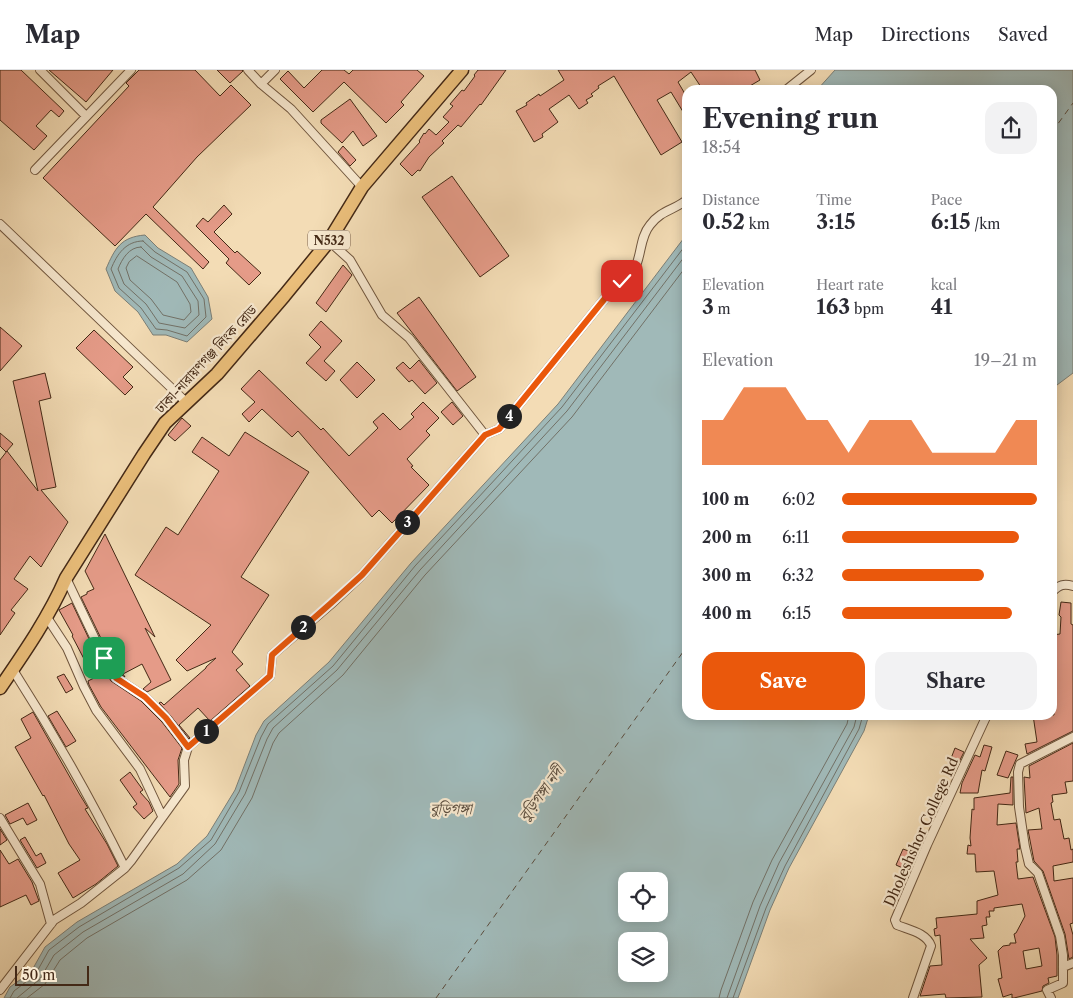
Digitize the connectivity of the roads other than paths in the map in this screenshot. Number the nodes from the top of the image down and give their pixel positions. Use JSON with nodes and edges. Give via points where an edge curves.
{"nodes":[{"id":1,"x":40,"y":70,"type":"edge"},
{"id":2,"x":131,"y":70,"type":"edge"},
{"id":3,"x":248,"y":70,"type":"edge"},
{"id":4,"x":275,"y":70,"type":"edge"},
{"id":5,"x":462,"y":70,"type":"edge"},
{"id":6,"x":811,"y":70,"type":"edge"},
{"id":7,"x":261,"y":84,"type":"junction"},
{"id":8,"x":792,"y":85,"type":"edge"},
{"id":9,"x":86,"y":116,"type":"junction"},
{"id":10,"x":35,"y":170,"type":"dead end"},
{"id":11,"x":362,"y":187,"type":"junction"},
{"id":12,"x":682,"y":204,"type":"edge"},
{"id":13,"x":0,"y":224,"type":"edge"},
{"id":14,"x":329,"y":241,"type":"junction"},
{"id":15,"x":186,"y":402,"type":"junction"},
{"id":16,"x":485,"y":435,"type":"junction"},
{"id":17,"x":66,"y":578,"type":"junction"},
{"id":18,"x":1073,"y":586,"type":"edge"},
{"id":19,"x":1057,"y":588,"type":"edge"},
{"id":20,"x":46,"y":616,"type":"junction"},
{"id":21,"x":12,"y":670,"type":"junction"},
{"id":22,"x":0,"y":688,"type":"edge"},
{"id":23,"x":985,"y":720,"type":"edge"},
{"id":24,"x":1073,"y":736,"type":"edge"},
{"id":25,"x":188,"y":747,"type":"junction"},
{"id":26,"x":162,"y":816,"type":"junction"},
{"id":27,"x":0,"y":818,"type":"edge"},
{"id":28,"x":125,"y":868,"type":"junction"},
{"id":29,"x":51,"y":924,"type":"junction"},
{"id":30,"x":1073,"y":963,"type":"edge"},
{"id":31,"x":1063,"y":967,"type":"junction"},
{"id":32,"x":0,"y":990,"type":"edge"},
{"id":33,"x":913,"y":998,"type":"edge"},
{"id":34,"x":1051,"y":998,"type":"edge"}],
"edges":[{"from":1,"to":9,"type":"street"},
{"from":2,"to":9,"type":"street"},
{"from":3,"to":7,"type":"street"},
{"from":4,"to":7,"type":"street"},
{"from":5,"to":11,"type":"highway","name":"ঢাকা-নারায়ণগঞ্জ লিংক রোড","number":"N532"},
{"from":6,"to":8,"type":"street"},
{"from":7,"to":11,"type":"street","via":[[291,109]]},
{"from":9,"to":10,"type":"street"},
{"from":11,"to":14,"type":"highway","name":"ঢাকা-নারায়ণগঞ্জ লিংক রোড","number":"N532"},
{"from":12,"to":16,"type":"street","via":[[657,216],[648,227],[633,273],[615,286],[499,429]]},
{"from":13,"to":15,"type":"street"},
{"from":14,"to":15,"type":"highway","name":"ঢাকা-নারায়ণগঞ্জ লিংক রোড","number":"N532","via":[[240,348]]},
{"from":14,"to":16,"type":"street","via":[[350,260],[382,315],[409,338]]},
{"from":15,"to":17,"type":"highway","name":"ঢাকা-নারায়ণগঞ্জ লিংক রোড","number":"N532","via":[[156,436]]},
{"from":16,"to":25,"type":"street","via":[[362,575],[272,655],[270,676]]},
{"from":17,"to":20,"type":"highway","name":"ঢাকা-নারায়ণগঞ্জ লিংক রোড","number":"N532"},
{"from":17,"to":25,"type":"street","via":[[116,678],[145,697]]},
{"from":18,"to":19,"type":"street","via":[[1066,584]]},
{"from":20,"to":21,"type":"highway","name":"ঢাকা-নারায়ণগঞ্জ লিংক রোড","number":"N532"},
{"from":20,"to":26,"type":"street","via":[[67,648],[96,710],[140,769]]},
{"from":21,"to":22,"type":"highway","name":"ঢাকা-নারায়ণগঞ্জ লিংক রোড","number":"N532"},
{"from":21,"to":28,"type":"street","via":[[80,780]]},
{"from":23,"to":33,"type":"street","name":"Dholeshshor College Rd","via":[[895,920],[897,925],[925,936],[932,946]]},
{"from":24,"to":31,"type":"street","via":[[1020,764],[1018,772],[1018,807],[1028,864],[1038,874],[1046,893],[1060,936]]},
{"from":25,"to":26,"type":"street","via":[[184,760],[185,786]]},
{"from":26,"to":28,"type":"street"},
{"from":27,"to":29,"type":"street","via":[[40,884]]},
{"from":28,"to":29,"type":"street"},
{"from":29,"to":32,"type":"street"},
{"from":30,"to":31,"type":"street"},
{"from":31,"to":34,"type":"street","via":[[1063,983],[1047,990]]}]}
